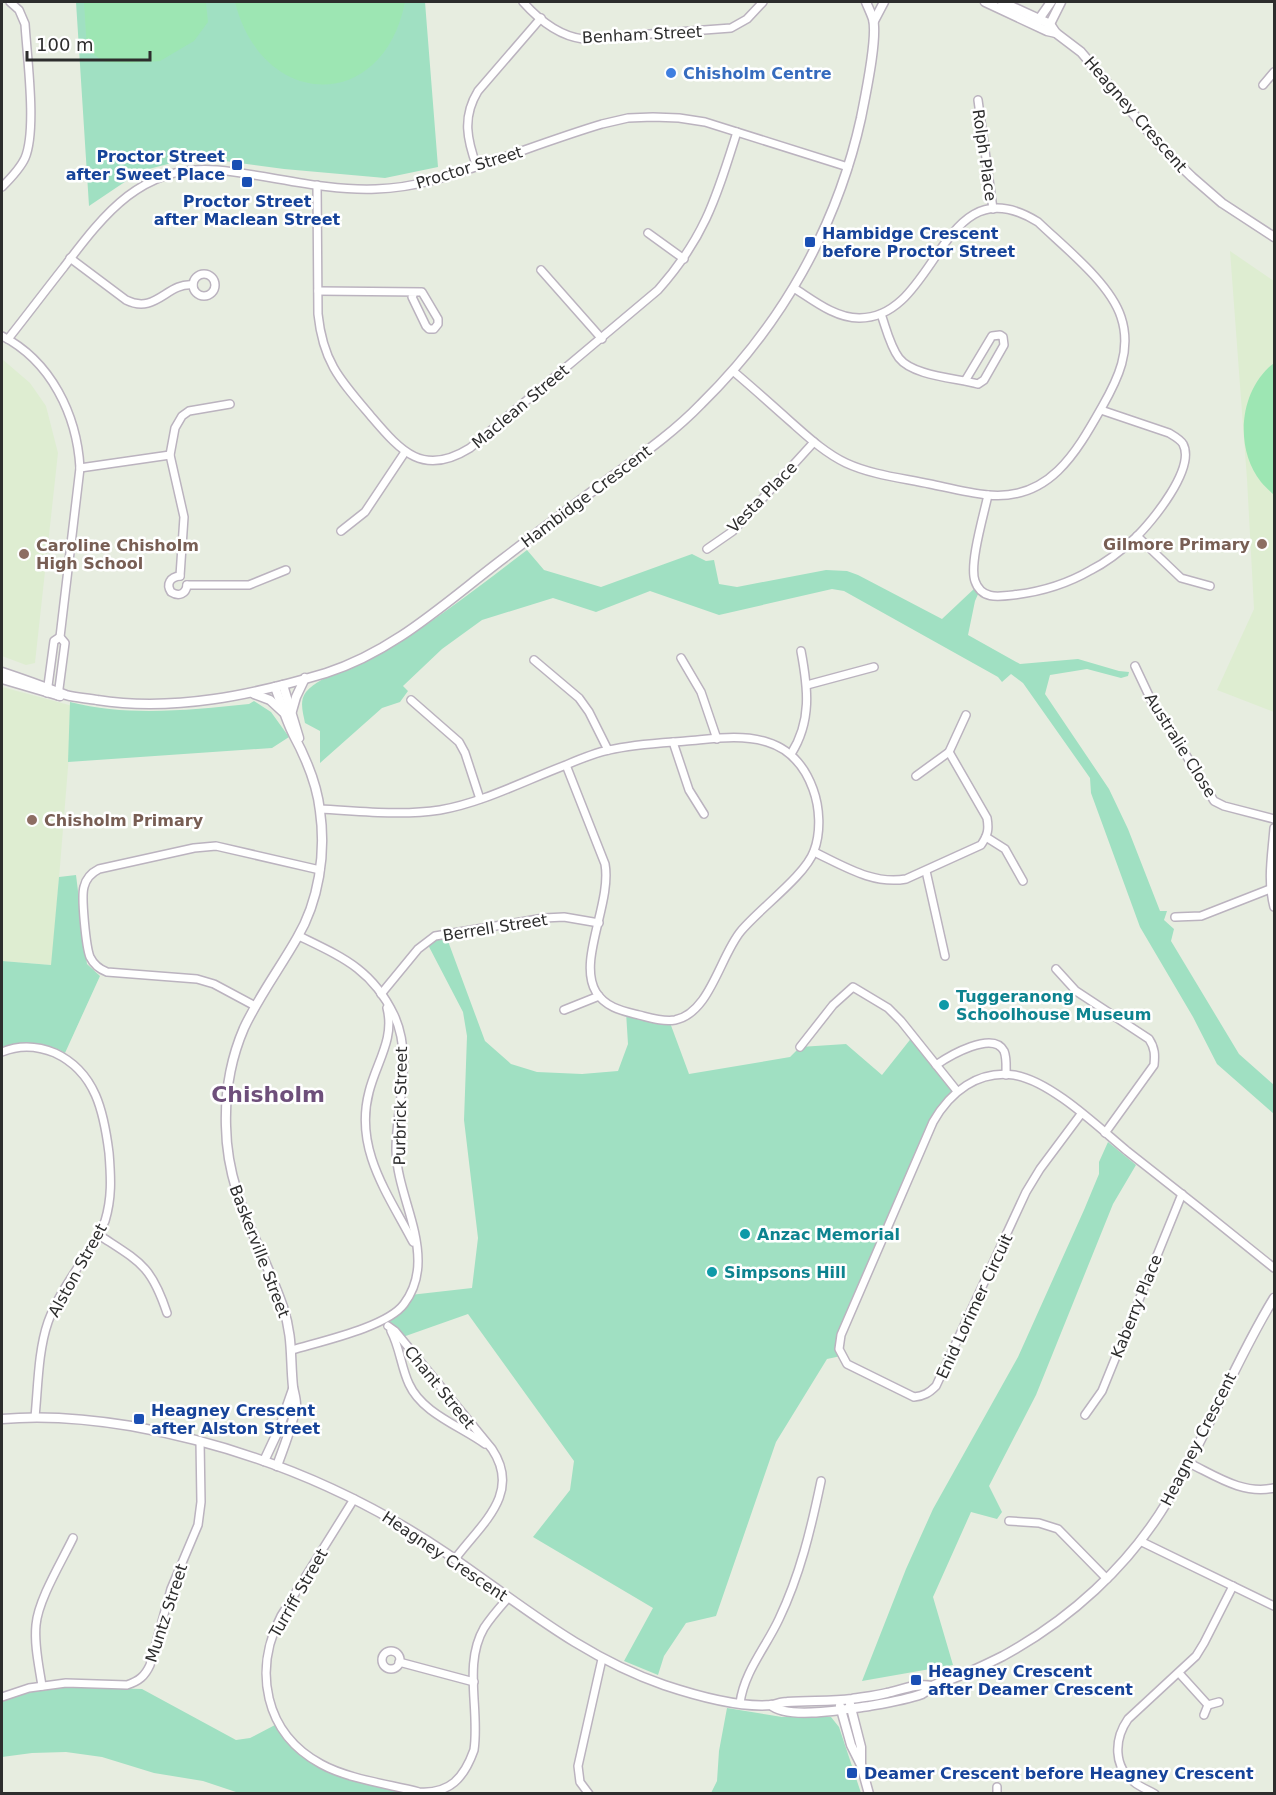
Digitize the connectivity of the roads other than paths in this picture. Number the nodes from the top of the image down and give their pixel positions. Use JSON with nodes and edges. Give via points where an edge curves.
{"nodes":[{"id":1,"x":10,"y":2,"type":"edge"},
{"id":2,"x":523,"y":2,"type":"edge"},
{"id":3,"x":763,"y":2,"type":"edge"},
{"id":4,"x":866,"y":2,"type":"edge"},
{"id":5,"x":878,"y":2,"type":"edge"},
{"id":6,"x":884,"y":2,"type":"edge"},
{"id":7,"x":985,"y":2,"type":"edge"},
{"id":8,"x":1002,"y":2,"type":"edge"},
{"id":9,"x":1051,"y":2,"type":"edge"},
{"id":10,"x":1061,"y":2,"type":"edge"},
{"id":11,"x":541,"y":18,"type":"junction"},
{"id":12,"x":1037,"y":21,"type":"junction"},
{"id":13,"x":874,"y":23,"type":"junction"},
{"id":14,"x":1051,"y":29,"type":"junction"},
{"id":15,"x":1275,"y":72,"type":"edge"},
{"id":16,"x":1263,"y":85,"type":"dead end"},
{"id":17,"x":978,"y":100,"type":"dead end"},
{"id":18,"x":737,"y":132,"type":"junction"},
{"id":19,"x":477,"y":167,"type":"junction"},
{"id":20,"x":848,"y":167,"type":"junction"},
{"id":21,"x":317,"y":185,"type":"junction"},
{"id":22,"x":2,"y":187,"type":"edge"},
{"id":23,"x":993,"y":209,"type":"junction"},
{"id":24,"x":648,"y":233,"type":"dead end"},
{"id":25,"x":1275,"y":237,"type":"edge"},
{"id":26,"x":70,"y":258,"type":"junction"},
{"id":27,"x":684,"y":259,"type":"junction"},
{"id":28,"x":541,"y":270,"type":"dead end"},
{"id":29,"x":193,"y":285,"type":"dead end"},
{"id":30,"x":794,"y":288,"type":"junction"},
{"id":31,"x":318,"y":291,"type":"junction"},
{"id":32,"x":414,"y":293,"type":"junction"},
{"id":33,"x":881,"y":314,"type":"junction"},
{"id":34,"x":5,"y":337,"type":"edge"},
{"id":35,"x":602,"y":339,"type":"junction"},
{"id":36,"x":733,"y":371,"type":"junction"},
{"id":37,"x":965,"y":381,"type":"junction"},
{"id":38,"x":230,"y":404,"type":"dead end"},
{"id":39,"x":1101,"y":410,"type":"junction"},
{"id":40,"x":814,"y":442,"type":"junction"},
{"id":41,"x":405,"y":452,"type":"junction"},
{"id":42,"x":170,"y":455,"type":"junction"},
{"id":43,"x":81,"y":468,"type":"junction"},
{"id":44,"x":988,"y":495,"type":"junction"},
{"id":45,"x":341,"y":531,"type":"dead end"},
{"id":46,"x":1137,"y":536,"type":"junction"},
{"id":47,"x":706,"y":549,"type":"dead end"},
{"id":48,"x":286,"y":570,"type":"dead end"},
{"id":49,"x":180,"y":576,"type":"junction"},
{"id":50,"x":187,"y":585,"type":"junction"},
{"id":51,"x":1210,"y":586,"type":"dead end"},
{"id":52,"x":60,"y":637,"type":"junction"},
{"id":53,"x":801,"y":651,"type":"dead end"},
{"id":54,"x":681,"y":658,"type":"dead end"},
{"id":55,"x":534,"y":660,"type":"dead end"},
{"id":56,"x":1134,"y":666,"type":"dead end"},
{"id":57,"x":874,"y":667,"type":"dead end"},
{"id":58,"x":2,"y":672,"type":"edge"},
{"id":59,"x":305,"y":678,"type":"junction"},
{"id":60,"x":2,"y":679,"type":"edge"},
{"id":61,"x":807,"y":685,"type":"junction"},
{"id":62,"x":279,"y":686,"type":"junction"},
{"id":63,"x":47,"y":690,"type":"junction"},
{"id":64,"x":251,"y":693,"type":"junction"},
{"id":65,"x":61,"y":694,"type":"junction"},
{"id":66,"x":411,"y":700,"type":"dead end"},
{"id":67,"x":289,"y":713,"type":"junction"},
{"id":68,"x":966,"y":716,"type":"dead end"},
{"id":69,"x":717,"y":739,"type":"junction"},
{"id":70,"x":673,"y":742,"type":"junction"},
{"id":71,"x":608,"y":750,"type":"junction"},
{"id":72,"x":949,"y":752,"type":"junction"},
{"id":73,"x":791,"y":754,"type":"junction"},
{"id":74,"x":566,"y":765,"type":"junction"},
{"id":75,"x":916,"y":776,"type":"dead end"},
{"id":76,"x":480,"y":798,"type":"junction"},
{"id":77,"x":320,"y":809,"type":"junction"},
{"id":78,"x":704,"y":814,"type":"dead end"},
{"id":79,"x":1275,"y":819,"type":"edge"},
{"id":80,"x":1275,"y":828,"type":"edge"},
{"id":81,"x":986,"y":837,"type":"junction"},
{"id":82,"x":814,"y":852,"type":"junction"},
{"id":83,"x":320,"y":870,"type":"junction"},
{"id":84,"x":926,"y":871,"type":"junction"},
{"id":85,"x":1023,"y":880,"type":"dead end"},
{"id":86,"x":1270,"y":889,"type":"junction"},
{"id":87,"x":1275,"y":907,"type":"edge"},
{"id":88,"x":1175,"y":918,"type":"dead end"},
{"id":89,"x":599,"y":923,"type":"junction"},
{"id":90,"x":299,"y":936,"type":"junction"},
{"id":91,"x":945,"y":956,"type":"dead end"},
{"id":92,"x":1056,"y":969,"type":"dead end"},
{"id":93,"x":599,"y":996,"type":"junction"},
{"id":94,"x":383,"y":997,"type":"junction"},
{"id":95,"x":255,"y":1006,"type":"junction"},
{"id":96,"x":564,"y":1010,"type":"dead end"},
{"id":97,"x":800,"y":1047,"type":"dead end"},
{"id":98,"x":2,"y":1052,"type":"edge"},
{"id":99,"x":936,"y":1065,"type":"junction"},
{"id":100,"x":1006,"y":1075,"type":"junction"},
{"id":101,"x":957,"y":1091,"type":"junction"},
{"id":102,"x":1081,"y":1114,"type":"junction"},
{"id":103,"x":1105,"y":1133,"type":"junction"},
{"id":104,"x":1182,"y":1194,"type":"junction"},
{"id":105,"x":99,"y":1235,"type":"junction"},
{"id":106,"x":417,"y":1249,"type":"junction"},
{"id":107,"x":1275,"y":1268,"type":"edge"},
{"id":108,"x":1275,"y":1298,"type":"edge"},
{"id":109,"x":167,"y":1313,"type":"dead end"},
{"id":110,"x":386,"y":1323,"type":"junction"},
{"id":111,"x":292,"y":1350,"type":"junction"},
{"id":112,"x":293,"y":1389,"type":"junction"},
{"id":113,"x":1085,"y":1415,"type":"dead end"},
{"id":114,"x":35,"y":1418,"type":"junction"},
{"id":115,"x":2,"y":1419,"type":"edge"},
{"id":116,"x":200,"y":1441,"type":"junction"},
{"id":117,"x":492,"y":1449,"type":"junction"},
{"id":118,"x":264,"y":1461,"type":"junction"},
{"id":119,"x":1189,"y":1463,"type":"junction"},
{"id":120,"x":278,"y":1466,"type":"junction"},
{"id":121,"x":821,"y":1481,"type":"dead end"},
{"id":122,"x":1275,"y":1488,"type":"edge"},
{"id":123,"x":354,"y":1499,"type":"junction"},
{"id":124,"x":1009,"y":1521,"type":"dead end"},
{"id":125,"x":73,"y":1538,"type":"dead end"},
{"id":126,"x":1140,"y":1541,"type":"junction"},
{"id":127,"x":455,"y":1560,"type":"junction"},
{"id":128,"x":1107,"y":1579,"type":"junction"},
{"id":129,"x":1233,"y":1586,"type":"junction"},
{"id":130,"x":508,"y":1598,"type":"junction"},
{"id":131,"x":1275,"y":1606,"type":"edge"},
{"id":132,"x":602,"y":1659,"type":"junction"},
{"id":133,"x":399,"y":1662,"type":"dead end"},
{"id":134,"x":1179,"y":1673,"type":"junction"},
{"id":135,"x":474,"y":1682,"type":"junction"},
{"id":136,"x":42,"y":1686,"type":"junction"},
{"id":137,"x":2,"y":1697,"type":"edge"},
{"id":138,"x":839,"y":1700,"type":"junction"},
{"id":139,"x":1219,"y":1702,"type":"dead end"},
{"id":140,"x":740,"y":1703,"type":"junction"},
{"id":141,"x":850,"y":1704,"type":"junction"},
{"id":142,"x":771,"y":1705,"type":"junction"},
{"id":143,"x":1208,"y":1705,"type":"junction"},
{"id":144,"x":842,"y":1710,"type":"junction"},
{"id":145,"x":1204,"y":1715,"type":"dead end"},
{"id":146,"x":861,"y":1765,"type":"junction"},
{"id":147,"x":589,"y":1794,"type":"edge"},
{"id":148,"x":869,"y":1794,"type":"edge"},
{"id":149,"x":1155,"y":1794,"type":"edge"}],
"edges":[{"from":1,"to":22,"type":"street","via":[[25,24],[31,133],[24,159]]},
{"from":2,"to":11,"type":"street","name":"Benham Street"},
{"from":3,"to":11,"type":"street","name":"Benham Street","via":[[747,19],[723,30],[583,39],[561,34]]},
{"from":4,"to":5,"type":"street"},
{"from":4,"to":13,"type":"street","name":"Hambidge Crescent"},
{"from":6,"to":13,"type":"street","name":"Hambidge Crescent"},
{"from":7,"to":12,"type":"street","name":"Heagney Crescent"},
{"from":8,"to":12,"type":"street","name":"Heagney Crescent"},
{"from":9,"to":12,"type":"street"},
{"from":10,"to":14,"type":"street"},
{"from":11,"to":19,"type":"street","via":[[472,100],[467,130]]},
{"from":12,"to":14,"type":"street","name":"Heagney Crescent"},
{"from":13,"to":20,"type":"street","name":"Hambidge Crescent","via":[[865,99]]},
{"from":14,"to":25,"type":"street","name":"Heagney Crescent","via":[[1081,52],[1163,149],[1192,177],[1222,203]]},
{"from":15,"to":16,"type":"street"},
{"from":17,"to":23,"type":"street","name":"Rolph Place"},
{"from":18,"to":19,"type":"street","name":"Proctor Street","via":[[679,118],[628,118]]},
{"from":18,"to":20,"type":"street","name":"Proctor Street"},
{"from":18,"to":27,"type":"street","name":"Maclean Street","via":[[716,198]]},
{"from":19,"to":21,"type":"street","name":"Proctor Street","via":[[406,186],[375,189]]},
{"from":20,"to":30,"type":"street","name":"Hambidge Crescent","via":[[824,229]]},
{"from":21,"to":26,"type":"street","name":"Proctor Street","via":[[217,170],[161,178],[140,187],[111,208]]},
{"from":21,"to":31,"type":"street","name":"Maclean Street"},
{"from":23,"to":33,"type":"street","via":[[979,212],[954,229],[908,296]]},
{"from":23,"to":39,"type":"street","via":[[1013,210],[1038,222],[1100,282],[1114,301],[1123,323],[1125,348],[1120,372]]},
{"from":24,"to":27,"type":"street"},
{"from":26,"to":29,"type":"street","via":[[134,304],[144,305],[181,286]]},
{"from":26,"to":34,"type":"street","name":"Proctor Street"},
{"from":27,"to":35,"type":"street","name":"Maclean Street","via":[[648,299]]},
{"from":28,"to":35,"type":"street"},
{"from":30,"to":33,"type":"street","via":[[843,315],[858,318]]},
{"from":30,"to":36,"type":"street","name":"Hambidge Crescent"},
{"from":31,"to":32,"type":"street"},
{"from":31,"to":41,"type":"street","name":"Maclean Street","via":[[320,332],[331,364]]},
{"from":32,"to":32,"type":"street","via":[[426,296],[438,319],[434,329],[426,326],[413,302]]},
{"from":33,"to":37,"type":"street","via":[[893,347],[906,365]]},
{"from":34,"to":43,"type":"street","via":[[37,361],[59,392],[74,429]]},
{"from":35,"to":41,"type":"street","name":"Maclean Street","via":[[458,456],[424,460]]},
{"from":36,"to":40,"type":"street"},
{"from":36,"to":59,"type":"street","name":"Hambidge Crescent","via":[[666,436],[422,623],[365,656]]},
{"from":37,"to":37,"type":"street","via":[[992,336],[1003,337],[1004,345],[984,380],[978,384]]},
{"from":38,"to":42,"type":"street","via":[[196,408],[182,416],[175,428]]},
{"from":39,"to":44,"type":"street","via":[[1074,454],[1055,474],[1023,492]]},
{"from":39,"to":46,"type":"street","via":[[1169,433],[1179,439],[1185,451],[1184,465],[1170,494]]},
{"from":40,"to":44,"type":"street","via":[[839,459],[867,470]]},
{"from":40,"to":47,"type":"street","name":"Vesta Place","via":[[733,531]]},
{"from":41,"to":45,"type":"street","via":[[365,512]]},
{"from":42,"to":43,"type":"street"},
{"from":42,"to":49,"type":"street","via":[[184,517]]},
{"from":43,"to":52,"type":"street"},
{"from":44,"to":46,"type":"street","via":[[973,571],[978,588],[988,596],[1026,594],[1066,583],[1115,555]]},
{"from":46,"to":51,"type":"street","via":[[1181,578]]},
{"from":48,"to":50,"type":"street","via":[[249,585]]},
{"from":49,"to":50,"type":"street"},
{"from":49,"to":50,"type":"street","via":[[169,582],[171,592],[182,594]]},
{"from":52,"to":63,"type":"street","via":[[54,641]]},
{"from":52,"to":65,"type":"street","via":[[65,643]]},
{"from":53,"to":61,"type":"street"},
{"from":54,"to":69,"type":"street","via":[[701,692]]},
{"from":55,"to":71,"type":"street","via":[[579,698]]},
{"from":56,"to":79,"type":"street","name":"Australie Close","via":[[1214,801]]},
{"from":57,"to":61,"type":"street"},
{"from":58,"to":63,"type":"street","name":"Hambidge Crescent"},
{"from":59,"to":62,"type":"street","name":"Hambidge Crescent"},
{"from":59,"to":67,"type":"street"},
{"from":60,"to":63,"type":"street","name":"Hambidge Crescent"},
{"from":61,"to":73,"type":"street","via":[[806,718]]},
{"from":62,"to":64,"type":"street","name":"Hambidge Crescent"},
{"from":62,"to":67,"type":"street","name":"Baskerville Street"},
{"from":63,"to":65,"type":"street","name":"Hambidge Crescent"},
{"from":64,"to":65,"type":"street","name":"Hambidge Crescent","via":[[203,700],[130,703]]},
{"from":64,"to":67,"type":"street"},
{"from":66,"to":76,"type":"street","via":[[459,742]]},
{"from":67,"to":77,"type":"street","name":"Baskerville Street"},
{"from":68,"to":72,"type":"street"},
{"from":69,"to":70,"type":"street"},
{"from":69,"to":73,"type":"street","via":[[752,738]]},
{"from":70,"to":71,"type":"street"},
{"from":70,"to":78,"type":"street","via":[[689,790]]},
{"from":71,"to":74,"type":"street"},
{"from":72,"to":75,"type":"street"},
{"from":72,"to":81,"type":"street","via":[[987,818]]},
{"from":73,"to":82,"type":"street","via":[[809,780],[818,805]]},
{"from":74,"to":76,"type":"street"},
{"from":74,"to":89,"type":"street","via":[[605,864],[607,876]]},
{"from":76,"to":77,"type":"street","via":[[417,813]]},
{"from":77,"to":83,"type":"street","name":"Baskerville Street"},
{"from":80,"to":86,"type":"street"},
{"from":81,"to":84,"type":"street","via":[[974,849]]},
{"from":81,"to":85,"type":"street","via":[[1005,849]]},
{"from":82,"to":84,"type":"street","via":[[880,880],[906,879]]},
{"from":82,"to":93,"type":"street","via":[[802,871],[739,933],[705,997],[686,1016],[662,1021],[617,1010]]},
{"from":83,"to":90,"type":"street","name":"Baskerville Street"},
{"from":83,"to":95,"type":"street","via":[[216,846],[99,869],[87,879],[83,895],[88,950],[100,969],[197,979]]},
{"from":84,"to":91,"type":"street"},
{"from":86,"to":87,"type":"street"},
{"from":86,"to":88,"type":"street","via":[[1201,916]]},
{"from":89,"to":93,"type":"street","via":[[590,970]]},
{"from":89,"to":94,"type":"street","name":"Berrell Street","via":[[544,918],[435,936],[418,949]]},
{"from":90,"to":94,"type":"street","name":"Purbrick Street","via":[[356,966]]},
{"from":90,"to":95,"type":"street","name":"Baskerville Street"},
{"from":92,"to":103,"type":"street","via":[[1076,991],[1153,1045],[1154,1065]]},
{"from":93,"to":96,"type":"street"},
{"from":94,"to":106,"type":"street","name":"Purbrick Street","via":[[394,1015],[404,1057],[396,1150]]},
{"from":94,"to":106,"type":"street","name":"Purbrick Street","via":[[390,1033],[368,1093],[365,1140],[377,1176]]},
{"from":95,"to":111,"type":"street","name":"Baskerville Street","via":[[239,1042],[229,1083],[228,1153],[241,1208],[282,1306]]},
{"from":97,"to":99,"type":"street","via":[[833,1005],[853,987],[888,1008]]},
{"from":98,"to":105,"type":"street","name":"Alston Street","via":[[24,1047],[47,1050],[68,1061],[91,1086],[105,1119],[112,1182],[110,1206]]},
{"from":99,"to":100,"type":"street","via":[[961,1050],[993,1042],[1005,1053]]},
{"from":99,"to":101,"type":"street"},
{"from":100,"to":101,"type":"street","name":"Enid Lorimer Circuit","via":[[980,1078]]},
{"from":100,"to":102,"type":"street","name":"Enid Lorimer Circuit","via":[[1030,1079],[1046,1087]]},
{"from":101,"to":102,"type":"street","name":"Enid Lorimer Circuit","via":[[933,1122],[839,1342],[847,1364],[914,1396],[930,1392],[939,1382],[1026,1192]]},
{"from":102,"to":103,"type":"street","name":"Enid Lorimer Circuit"},
{"from":103,"to":104,"type":"street","name":"Enid Lorimer Circuit"},
{"from":104,"to":107,"type":"street","name":"Enid Lorimer Circuit"},
{"from":104,"to":113,"type":"street","name":"Kaberry Place","via":[[1102,1391]]},
{"from":105,"to":109,"type":"street","via":[[142,1264],[159,1288]]},
{"from":105,"to":114,"type":"street","name":"Alston Street","via":[[49,1321]]},
{"from":106,"to":110,"type":"street","name":"Purbrick Street","via":[[413,1288],[403,1306]]},
{"from":108,"to":119,"type":"street","name":"Heagney Crescent","via":[[1246,1345]]},
{"from":110,"to":111,"type":"street","name":"Purbrick Street"},
{"from":110,"to":117,"type":"street","name":"Chant Street"},
{"from":110,"to":117,"type":"street","name":"Chant Street","via":[[416,1395],[430,1409]]},
{"from":111,"to":112,"type":"street","name":"Baskerville Street"},
{"from":112,"to":118,"type":"street","name":"Baskerville Street"},
{"from":112,"to":120,"type":"street","name":"Baskerville Street","via":[[295,1408]]},
{"from":114,"to":115,"type":"street","name":"Heagney Crescent"},
{"from":114,"to":116,"type":"street","name":"Heagney Crescent","via":[[110,1423]]},
{"from":116,"to":118,"type":"street","name":"Heagney Crescent"},
{"from":116,"to":136,"type":"street","name":"Muntz Street","via":[[198,1525],[171,1589],[146,1674],[127,1685]]},
{"from":117,"to":127,"type":"street","name":"Chant Street","via":[[502,1471],[501,1496]]},
{"from":118,"to":120,"type":"street","name":"Heagney Crescent"},
{"from":119,"to":122,"type":"street","via":[[1245,1489]]},
{"from":119,"to":126,"type":"street","name":"Heagney Crescent"},
{"from":120,"to":123,"type":"street","name":"Heagney Crescent"},
{"from":121,"to":140,"type":"street","via":[[793,1587],[746,1679]]},
{"from":123,"to":127,"type":"street","name":"Heagney Crescent"},
{"from":123,"to":135,"type":"street","name":"Turriff Street","via":[[273,1632],[267,1650],[269,1698],[282,1728],[308,1756],[337,1771],[431,1793],[453,1784],[469,1763],[474,1750]]},
{"from":124,"to":128,"type":"street","via":[[1058,1529]]},
{"from":125,"to":136,"type":"street","via":[[39,1607],[36,1645]]},
{"from":126,"to":128,"type":"street","name":"Heagney Crescent"},
{"from":126,"to":129,"type":"street"},
{"from":127,"to":130,"type":"street","name":"Heagney Crescent"},
{"from":128,"to":141,"type":"street","name":"Heagney Crescent","via":[[1025,1643],[979,1668],[931,1686],[923,1684]]},
{"from":129,"to":131,"type":"street"},
{"from":129,"to":134,"type":"street","via":[[1196,1656]]},
{"from":130,"to":132,"type":"street","name":"Heagney Crescent"},
{"from":130,"to":135,"type":"street","name":"Turriff Street","via":[[484,1628],[474,1660]]},
{"from":132,"to":140,"type":"street","name":"Heagney Crescent","via":[[666,1685]]},
{"from":132,"to":147,"type":"street","via":[[578,1766],[580,1782]]},
{"from":133,"to":135,"type":"street"},
{"from":134,"to":143,"type":"street"},
{"from":134,"to":149,"type":"street","via":[[1128,1719],[1118,1739],[1117,1751],[1124,1773]]},
{"from":136,"to":137,"type":"street","name":"Muntz Street"},
{"from":138,"to":141,"type":"street","name":"Heagney Crescent"},
{"from":138,"to":142,"type":"street","name":"Heagney Crescent"},
{"from":138,"to":144,"type":"street"},
{"from":139,"to":143,"type":"street"},
{"from":140,"to":142,"type":"street","name":"Heagney Crescent"},
{"from":141,"to":144,"type":"street","name":"Heagney Crescent"},
{"from":141,"to":146,"type":"street","via":[[861,1747]]},
{"from":142,"to":144,"type":"street","name":"Heagney Crescent","via":[[782,1711]]},
{"from":143,"to":145,"type":"street"},
{"from":144,"to":146,"type":"street"},
{"from":146,"to":148,"type":"street"}]}
